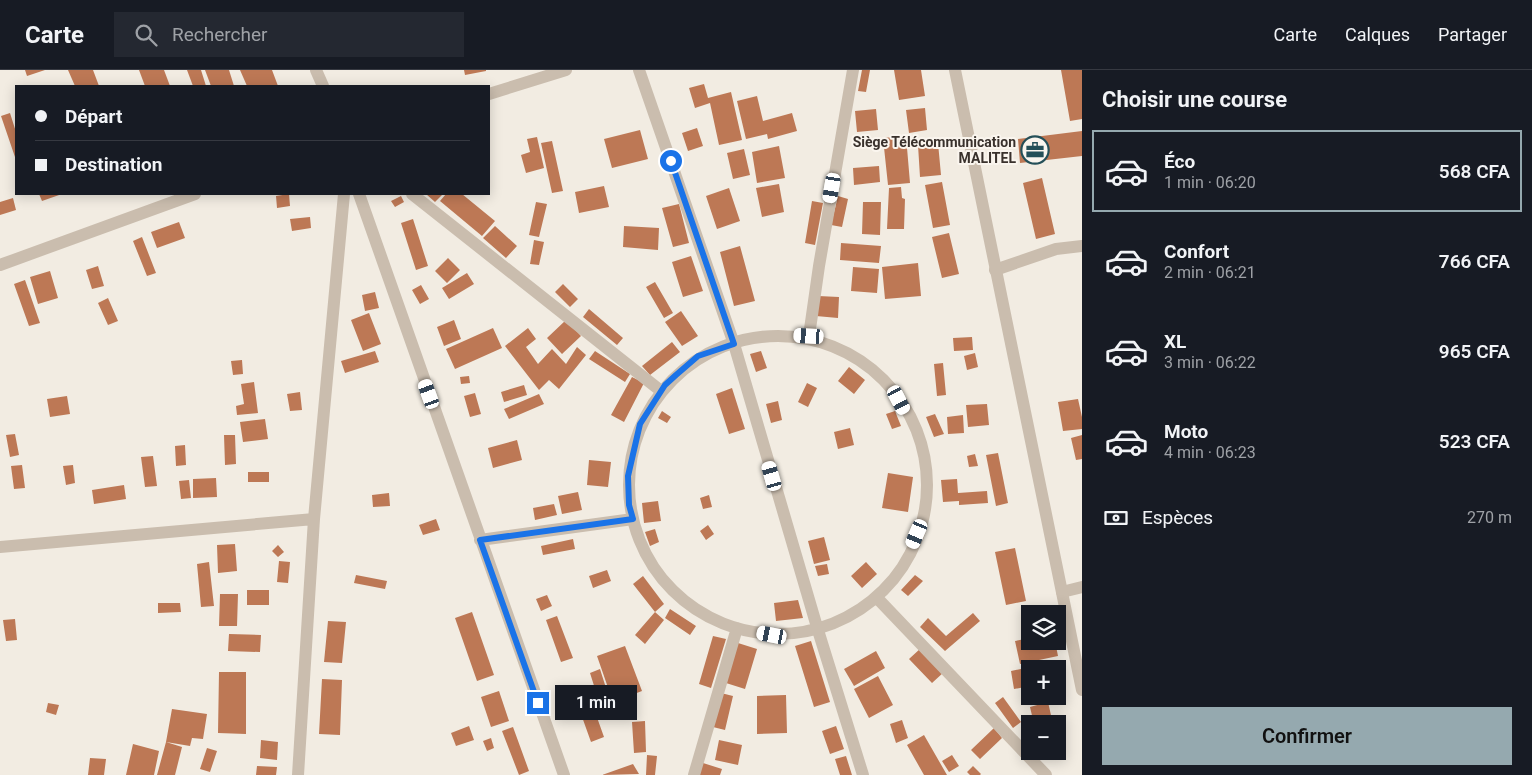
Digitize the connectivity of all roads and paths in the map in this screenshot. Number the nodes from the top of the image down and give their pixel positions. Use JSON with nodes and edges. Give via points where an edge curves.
{"nodes":[{"id":1,"x":316,"y":70,"type":"edge"},
{"id":2,"x":566,"y":70,"type":"edge"},
{"id":3,"x":639,"y":70,"type":"edge"},
{"id":4,"x":853,"y":70,"type":"edge"},
{"id":5,"x":955,"y":70,"type":"edge"},
{"id":6,"x":323,"y":85,"type":"edge"},
{"id":7,"x":490,"y":94,"type":"edge"},
{"id":8,"x":192,"y":195,"type":"edge"},
{"id":9,"x":344,"y":195,"type":"edge"},
{"id":10,"x":359,"y":195,"type":"edge"},
{"id":11,"x":413,"y":195,"type":"edge"},
{"id":12,"x":1082,"y":246,"type":"edge"},
{"id":13,"x":0,"y":265,"type":"edge"},
{"id":14,"x":995,"y":270,"type":"junction"},
{"id":15,"x":809,"y":336,"type":"junction"},
{"id":16,"x":734,"y":344,"type":"junction"},
{"id":17,"x":661,"y":391,"type":"junction"},
{"id":18,"x":314,"y":519,"type":"junction"},
{"id":19,"x":633,"y":519,"type":"junction"},
{"id":20,"x":480,"y":540,"type":"junction"},
{"id":21,"x":0,"y":547,"type":"edge"},
{"id":22,"x":1082,"y":587,"type":"edge"},
{"id":23,"x":1062,"y":592,"type":"junction"},
{"id":24,"x":880,"y":600,"type":"junction"},
{"id":25,"x":817,"y":627,"type":"junction"},
{"id":26,"x":737,"y":628,"type":"junction"},
{"id":27,"x":1082,"y":690,"type":"edge"},
{"id":28,"x":298,"y":775,"type":"edge"},
{"id":29,"x":564,"y":775,"type":"edge"},
{"id":30,"x":694,"y":775,"type":"edge"},
{"id":31,"x":862,"y":775,"type":"edge"},
{"id":32,"x":1046,"y":775,"type":"edge"}],
"edges":[{"from":1,"to":6,"type":"street"},
{"from":2,"to":7,"type":"street"},
{"from":3,"to":16,"type":"street"},
{"from":4,"to":15,"type":"street"},
{"from":5,"to":14,"type":"street"},
{"from":8,"to":13,"type":"street"},
{"from":9,"to":18,"type":"street"},
{"from":10,"to":20,"type":"street"},
{"from":11,"to":17,"type":"street"},
{"from":12,"to":14,"type":"street","via":[[1056,249]]},
{"from":14,"to":23,"type":"street"},
{"from":15,"to":16,"type":"street","via":[[761,334]]},
{"from":15,"to":24,"type":"street","via":[[854,353],[891,384],[924,445],[924,517],[903,568]]},
{"from":16,"to":17,"type":"street","via":[[698,356]]},
{"from":16,"to":25,"type":"street"},
{"from":17,"to":19,"type":"street","via":[[640,424],[628,476]]},
{"from":18,"to":21,"type":"street"},
{"from":18,"to":28,"type":"street"},
{"from":19,"to":20,"type":"street"},
{"from":19,"to":26,"type":"street","via":[[644,554],[680,599],[727,627]]},
{"from":20,"to":29,"type":"street"},
{"from":22,"to":23,"type":"street"},
{"from":23,"to":27,"type":"street"},
{"from":24,"to":25,"type":"street","via":[[834,624]]},
{"from":24,"to":32,"type":"street"},
{"from":25,"to":26,"type":"street","via":[[772,635]]},
{"from":25,"to":31,"type":"street"},
{"from":26,"to":30,"type":"street"}]}
